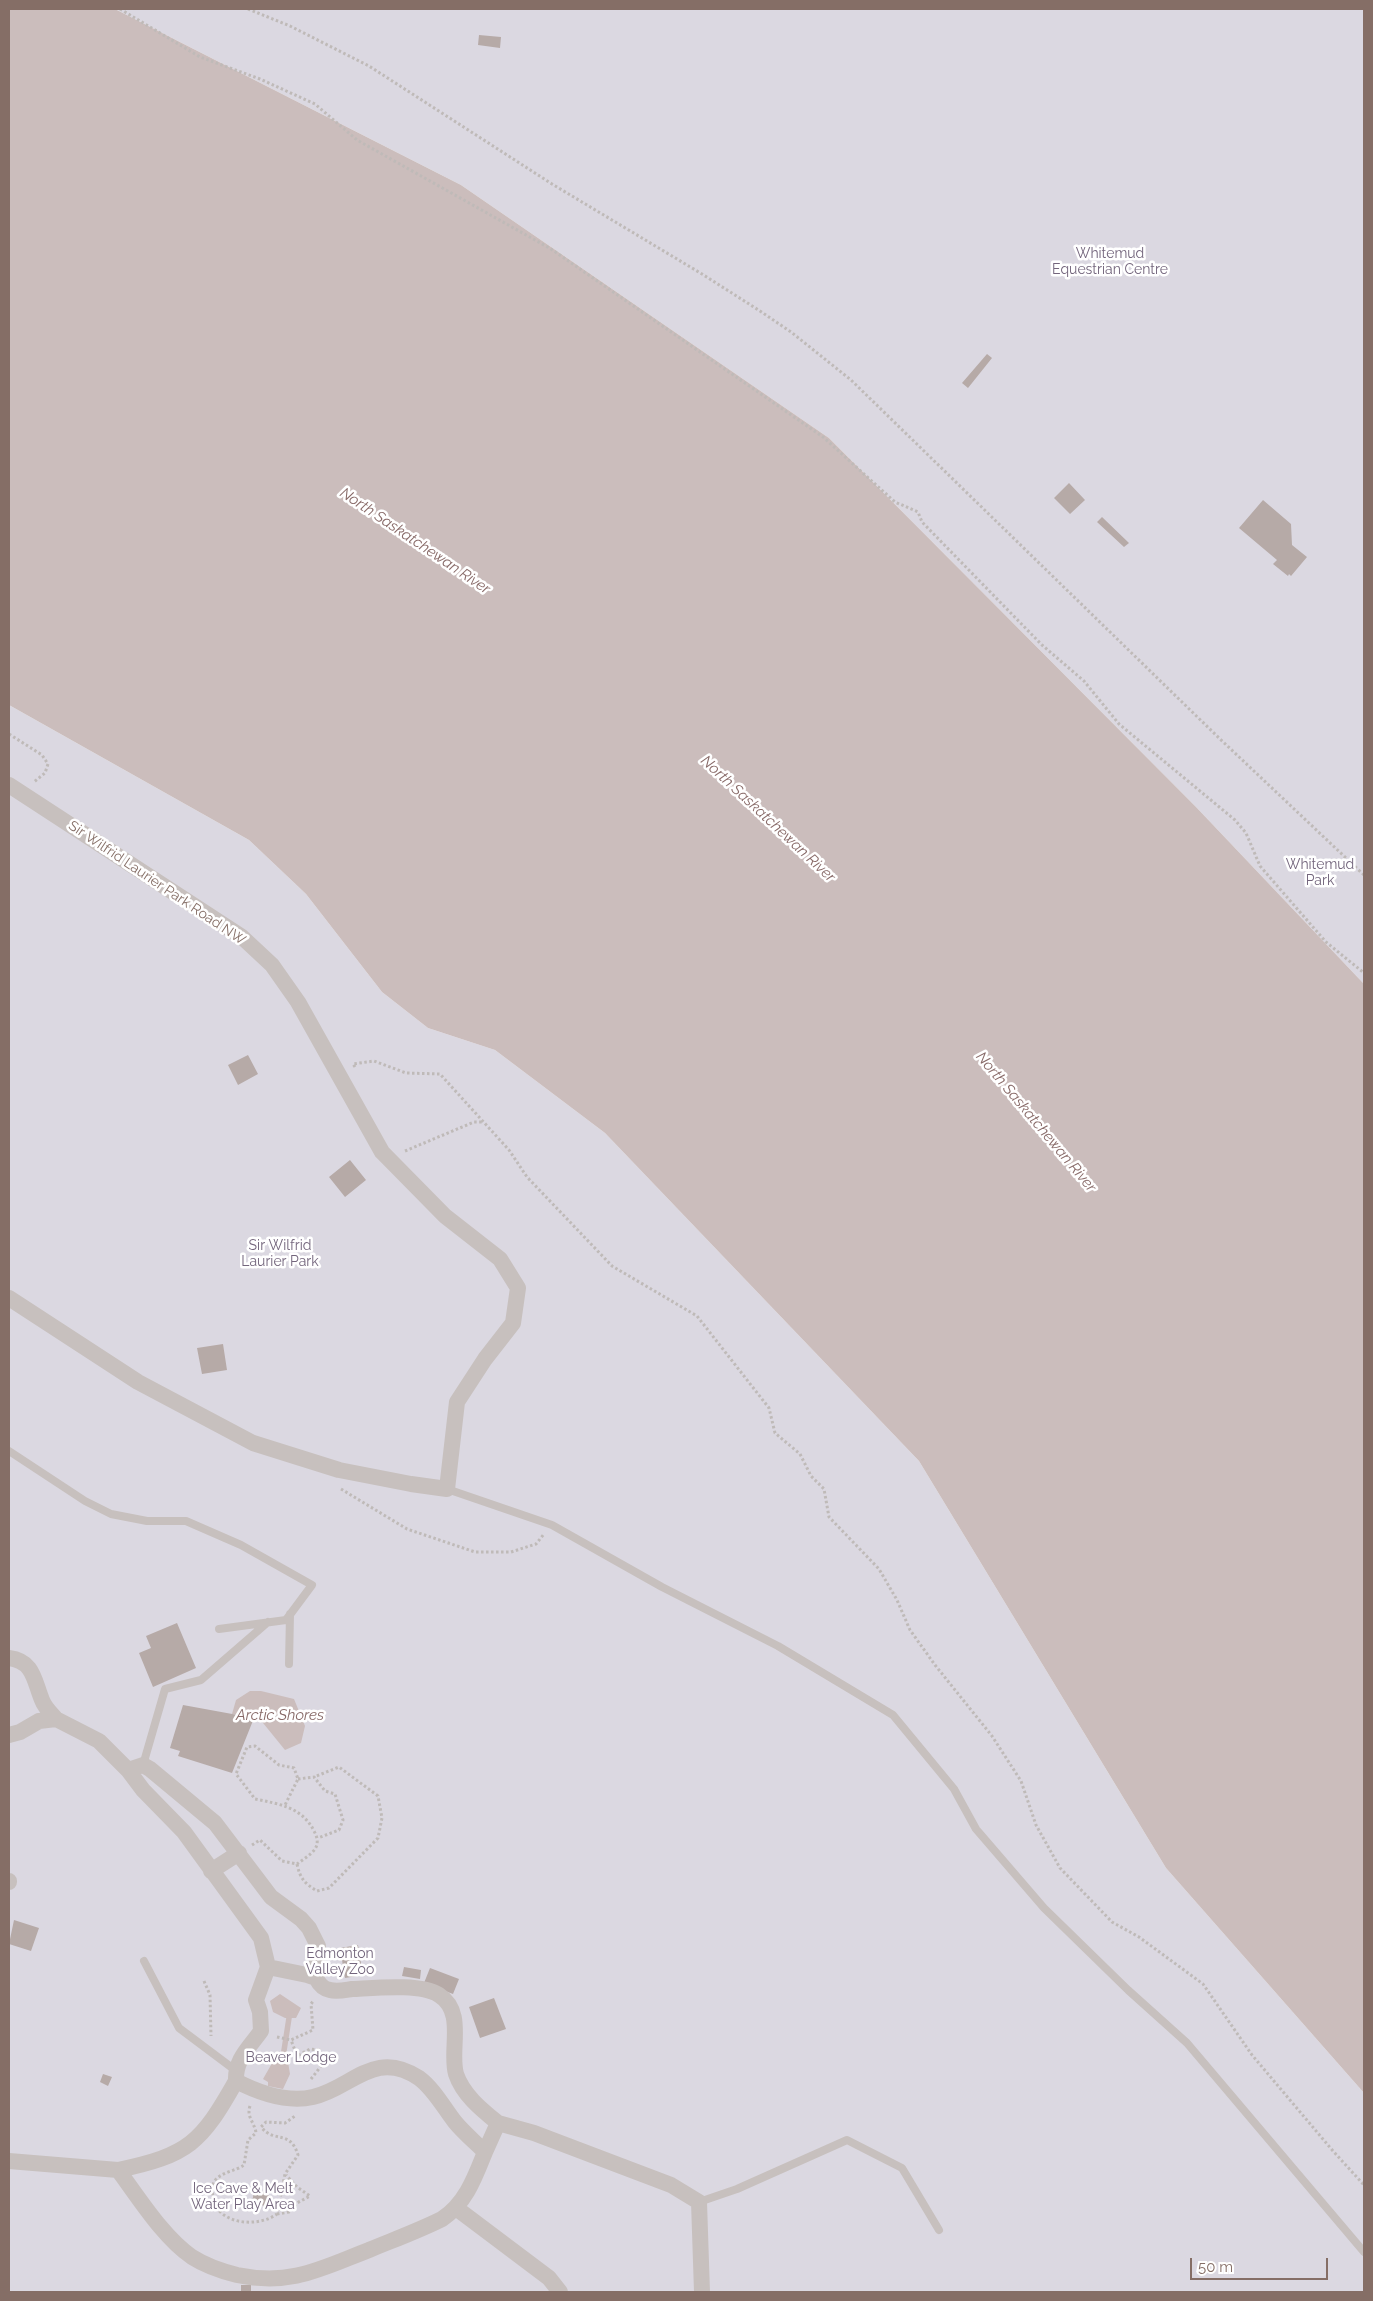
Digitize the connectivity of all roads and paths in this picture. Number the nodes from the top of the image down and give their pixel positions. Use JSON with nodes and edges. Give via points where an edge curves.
{"nodes":[{"id":1,"x":120,"y":9,"type":"edge"},
{"id":2,"x":248,"y":9,"type":"edge"},
{"id":3,"x":9,"y":785,"type":"edge"},
{"id":4,"x":1364,"y":875,"type":"edge"},
{"id":5,"x":1364,"y":973,"type":"edge"},
{"id":6,"x":358,"y":1072,"type":"dead end"},
{"id":7,"x":483,"y":1122,"type":"junction"},
{"id":8,"x":382,"y":1152,"type":"junction"},
{"id":9,"x":9,"y":1298,"type":"edge"},
{"id":10,"x":9,"y":1451,"type":"edge"},
{"id":11,"x":447,"y":1489,"type":"junction"},
{"id":12,"x":290,"y":1614,"type":"junction"},
{"id":13,"x":268,"y":1622,"type":"junction"},
{"id":14,"x":219,"y":1630,"type":"dead end"},
{"id":15,"x":9,"y":1658,"type":"edge"},
{"id":16,"x":289,"y":1664,"type":"dead end"},
{"id":17,"x":56,"y":1719,"type":"junction"},
{"id":18,"x":9,"y":1735,"type":"edge"},
{"id":19,"x":135,"y":1768,"type":"junction"},
{"id":20,"x":314,"y":1776,"type":"junction"},
{"id":21,"x":298,"y":1778,"type":"junction"},
{"id":22,"x":284,"y":1805,"type":"junction"},
{"id":23,"x":318,"y":1838,"type":"junction"},
{"id":24,"x":239,"y":1853,"type":"junction"},
{"id":25,"x":296,"y":1864,"type":"junction"},
{"id":26,"x":211,"y":1871,"type":"junction"},
{"id":27,"x":144,"y":1961,"type":"dead end"},
{"id":28,"x":268,"y":1967,"type":"junction"},
{"id":29,"x":204,"y":1981,"type":"dead end"},
{"id":30,"x":320,"y":1983,"type":"junction"},
{"id":31,"x":279,"y":2037,"type":"dead end"},
{"id":32,"x":291,"y":2040,"type":"junction"},
{"id":33,"x":211,"y":2042,"type":"dead end"},
{"id":34,"x":236,"y":2076,"type":"junction"},
{"id":35,"x":260,"y":2093,"type":"junction"},
{"id":36,"x":301,"y":2098,"type":"junction"},
{"id":37,"x":498,"y":2123,"type":"junction"},
{"id":38,"x":485,"y":2152,"type":"junction"},
{"id":39,"x":9,"y":2161,"type":"edge"},
{"id":40,"x":118,"y":2170,"type":"junction"},
{"id":41,"x":286,"y":2174,"type":"junction"},
{"id":42,"x":1364,"y":2185,"type":"edge"},
{"id":43,"x":699,"y":2202,"type":"junction"},
{"id":44,"x":456,"y":2208,"type":"junction"},
{"id":45,"x":277,"y":2214,"type":"junction"},
{"id":46,"x":939,"y":2230,"type":"dead end"},
{"id":47,"x":1364,"y":2252,"type":"edge"},
{"id":48,"x":560,"y":2292,"type":"edge"},
{"id":49,"x":702,"y":2292,"type":"edge"}],
"edges":[{"from":1,"to":5,"type":"path","via":[[200,57],[315,104],[357,140],[552,250],[823,437],[895,502],[918,512],[922,522],[1042,645],[1084,681],[1119,724],[1235,820],[1246,833],[1260,866],[1326,942]]},
{"from":2,"to":4,"type":"path","via":[[290,26],[369,66],[791,332],[851,380]]},
{"from":3,"to":8,"type":"street","name":"Sir Wilfrid Laurier Park Road NW","via":[[242,937],[272,966],[298,1002]]},
{"from":6,"to":7,"type":"path","via":[[353,1064],[374,1061],[406,1073],[440,1074]]},
{"from":7,"to":8,"type":"path","via":[[474,1122],[400,1153]]},
{"from":7,"to":42,"type":"path","via":[[528,1177],[612,1266],[697,1316],[769,1408],[775,1433],[800,1454],[812,1476],[824,1489],[829,1517],[878,1568],[910,1630],[992,1736],[1021,1781],[1036,1825],[1060,1868],[1112,1922],[1139,1937],[1203,1984],[1252,2055]]},
{"from":8,"to":11,"type":"street","name":"Sir Wilfrid Laurier Park Road NW","via":[[445,1216],[500,1258],[518,1288],[513,1323],[457,1402]]},
{"from":9,"to":11,"type":"street","via":[[138,1382],[253,1443],[339,1470]]},
{"from":10,"to":12,"type":"lane","via":[[110,1514],[146,1521],[186,1521],[236,1543],[312,1585]]},
{"from":11,"to":47,"type":"lane","via":[[552,1525],[662,1587],[778,1646],[893,1715],[954,1789],[976,1830],[1044,1908],[1187,2043]]},
{"from":12,"to":13,"type":"lane","via":[[286,1620]]},
{"from":12,"to":16,"type":"lane"},
{"from":13,"to":14,"type":"lane"},
{"from":13,"to":19,"type":"lane","via":[[201,1680],[166,1689]]},
{"from":15,"to":17,"type":"street","via":[[19,1660],[32,1670],[43,1703]]},
{"from":17,"to":18,"type":"street","via":[[39,1721]]},
{"from":17,"to":19,"type":"street","via":[[100,1741]]},
{"from":19,"to":24,"type":"street","via":[[150,1769],[215,1823]]},
{"from":19,"to":26,"type":"street","via":[[143,1790],[184,1832]]},
{"from":20,"to":21,"type":"path"},
{"from":20,"to":23,"type":"path","via":[[325,1790],[335,1794],[344,1820],[339,1830]]},
{"from":20,"to":25,"type":"path","via":[[339,1767],[378,1796],[382,1818],[378,1838],[329,1888],[317,1891],[310,1887],[300,1878]]},
{"from":21,"to":22,"type":"path"},
{"from":21,"to":22,"type":"path","via":[[294,1768],[279,1765],[255,1746],[247,1747],[236,1774],[255,1799]]},
{"from":22,"to":23,"type":"path","via":[[299,1811],[310,1822]]},
{"from":23,"to":25,"type":"path","via":[[315,1849]]},
{"from":24,"to":25,"type":"path","via":[[260,1840],[282,1861]]},
{"from":24,"to":26,"type":"street"},
{"from":24,"to":30,"type":"street","via":[[271,1898],[309,1928],[318,1946]]},
{"from":26,"to":28,"type":"street","via":[[254,1926],[265,1948]]},
{"from":27,"to":34,"type":"lane","via":[[179,2028]]},
{"from":28,"to":30,"type":"street","via":[[307,1974]]},
{"from":28,"to":34,"type":"street","via":[[256,2000],[261,2031],[246,2047]]},
{"from":29,"to":33,"type":"path","via":[[210,1995]]},
{"from":30,"to":32,"type":"path","via":[[311,2004],[312,2030]]},
{"from":30,"to":37,"type":"street","via":[[332,1991],[406,1989],[439,1995],[453,2015],[459,2081],[482,2110]]},
{"from":31,"to":32,"type":"path"},
{"from":32,"to":36,"type":"path","via":[[296,2054],[319,2050],[325,2061],[306,2085]]},
{"from":34,"to":35,"type":"street"},
{"from":34,"to":40,"type":"street","via":[[214,2120],[193,2142],[165,2158]]},
{"from":35,"to":36,"type":"street"},
{"from":35,"to":45,"type":"path","via":[[248,2110],[256,2133],[248,2140],[244,2165],[214,2181],[213,2196],[219,2211],[234,2220],[263,2221]]},
{"from":36,"to":38,"type":"street","via":[[322,2094],[365,2072],[396,2069],[429,2087],[456,2124]]},
{"from":36,"to":41,"type":"path","via":[[295,2116],[284,2123],[266,2122],[261,2127],[272,2136],[284,2136],[295,2144],[298,2155]]},
{"from":37,"to":38,"type":"street"},
{"from":37,"to":43,"type":"street","via":[[534,2133],[671,2185]]},
{"from":38,"to":44,"type":"street","via":[[472,2183]]},
{"from":39,"to":40,"type":"street"},
{"from":40,"to":44,"type":"street","via":[[172,2238],[191,2256],[213,2268],[254,2278],[282,2279],[307,2274],[434,2223]]},
{"from":41,"to":45,"type":"path"},
{"from":41,"to":45,"type":"path","via":[[310,2196],[296,2203],[288,2212]]},
{"from":43,"to":46,"type":"lane","via":[[737,2189],[847,2140],[902,2168]]},
{"from":43,"to":49,"type":"street"},
{"from":44,"to":48,"type":"street","via":[[549,2278]]}]}
